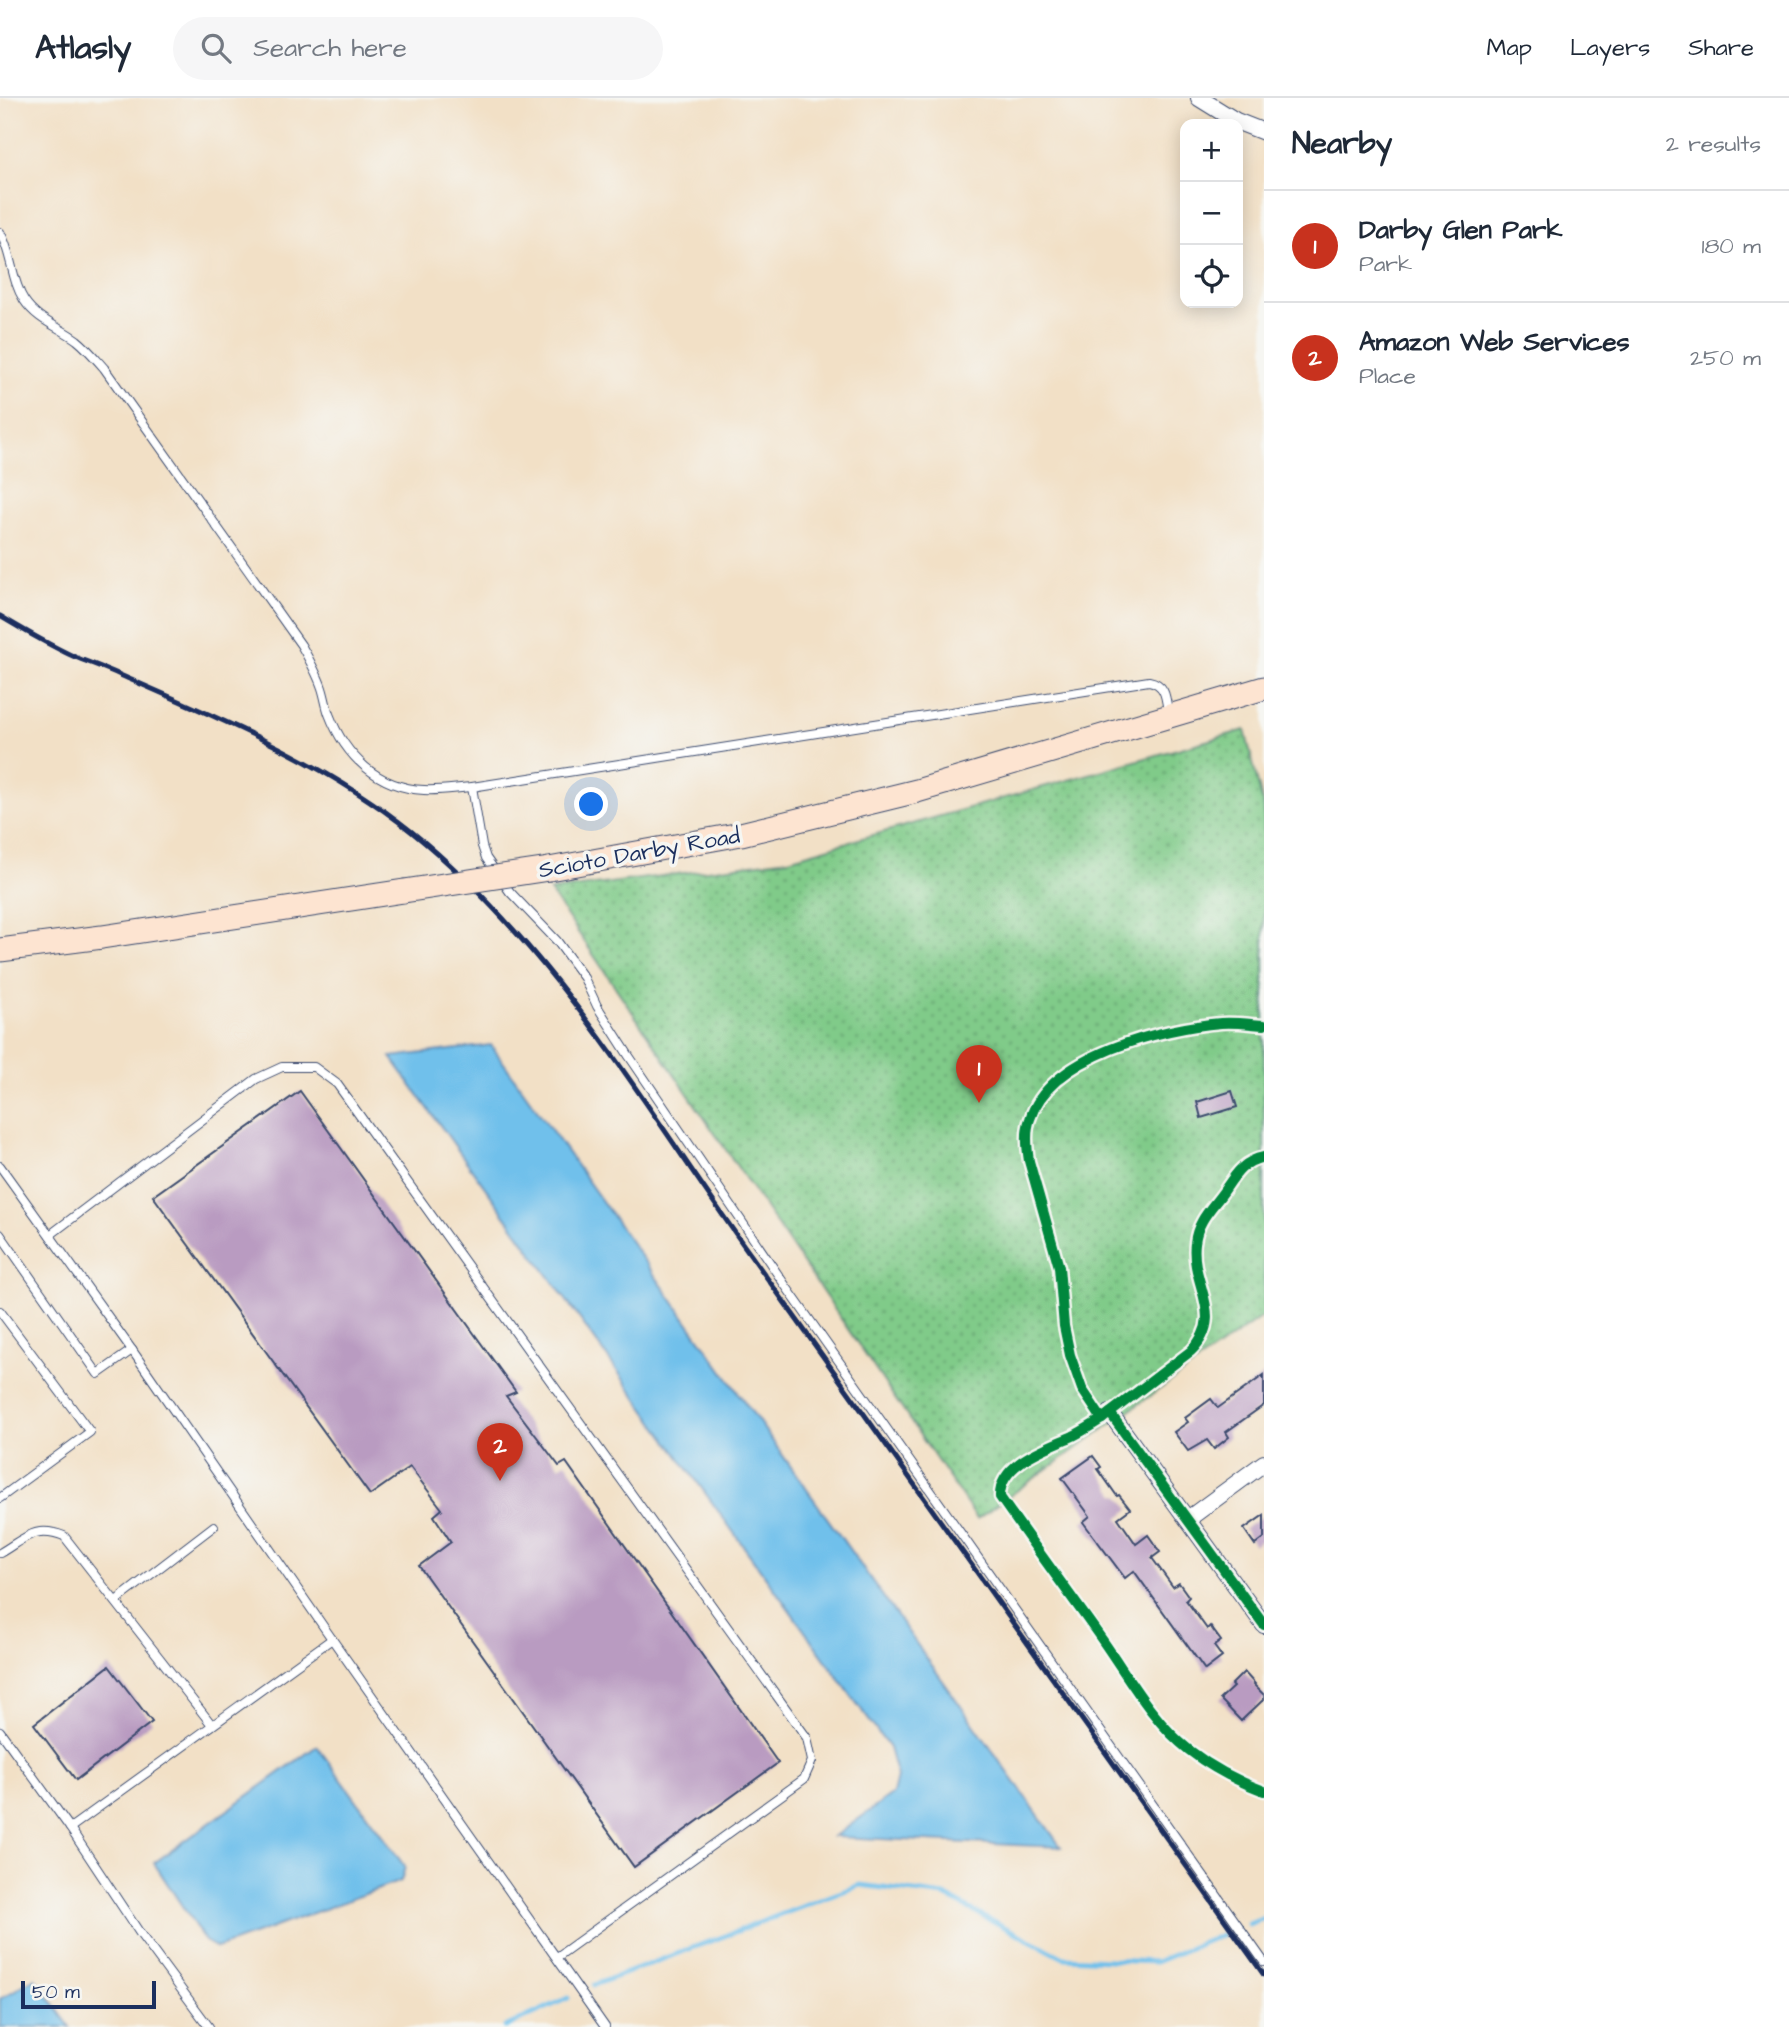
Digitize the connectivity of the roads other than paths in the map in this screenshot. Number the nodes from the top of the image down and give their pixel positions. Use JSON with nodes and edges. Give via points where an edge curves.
{"nodes":[{"id":1,"x":1199,"y":98,"type":"edge"},
{"id":2,"x":1264,"y":132,"type":"edge"},
{"id":3,"x":0,"y":232,"type":"edge"},
{"id":4,"x":1264,"y":688,"type":"edge"},
{"id":5,"x":1169,"y":716,"type":"junction"},
{"id":6,"x":472,"y":787,"type":"junction"},
{"id":7,"x":0,"y":950,"type":"edge"},
{"id":8,"x":0,"y":1166,"type":"edge"},
{"id":9,"x":0,"y":1234,"type":"edge"},
{"id":10,"x":50,"y":1235,"type":"junction"},
{"id":11,"x":0,"y":1311,"type":"edge"},
{"id":12,"x":132,"y":1350,"type":"junction"},
{"id":13,"x":1110,"y":1413,"type":"dead end"},
{"id":14,"x":1264,"y":1463,"type":"edge"},
{"id":15,"x":0,"y":1499,"type":"edge"},
{"id":16,"x":1188,"y":1519,"type":"junction"},
{"id":17,"x":214,"y":1526,"type":"dead end"},
{"id":18,"x":0,"y":1553,"type":"edge"},
{"id":19,"x":116,"y":1601,"type":"junction"},
{"id":20,"x":1264,"y":1625,"type":"edge"},
{"id":21,"x":332,"y":1639,"type":"junction"},
{"id":22,"x":212,"y":1725,"type":"junction"},
{"id":23,"x":0,"y":1731,"type":"edge"},
{"id":24,"x":70,"y":1828,"type":"junction"},
{"id":25,"x":557,"y":1957,"type":"junction"},
{"id":26,"x":1264,"y":1962,"type":"edge"},
{"id":27,"x":209,"y":2027,"type":"edge"},
{"id":28,"x":605,"y":2027,"type":"edge"}],
"edges":[{"from":1,"to":2,"type":"street"},
{"from":3,"to":6,"type":"lane","via":[[23,298],[42,320],[78,341],[104,368],[301,645],[335,728],[357,761],[374,775],[404,787]]},
{"from":4,"to":5,"type":"main road","name":"Scioto Darby Road"},
{"from":5,"to":6,"type":"lane","via":[[1162,687],[1149,681]]},
{"from":5,"to":7,"type":"main road","name":"Scioto Darby Road","bridge":true,"via":[[918,791],[741,834],[549,869]]},
{"from":6,"to":26,"type":"lane","via":[[486,858],[584,978],[629,1056],[785,1285]]},
{"from":8,"to":10,"type":"lane"},
{"from":9,"to":12,"type":"lane","via":[[98,1374]]},
{"from":10,"to":12,"type":"lane"},
{"from":10,"to":25,"type":"lane","via":[[256,1079],[282,1067],[314,1066],[337,1084],[807,1738],[812,1760],[804,1779]]},
{"from":11,"to":15,"type":"lane","via":[[90,1432]]},
{"from":12,"to":21,"type":"lane"},
{"from":13,"to":16,"type":"street"},
{"from":14,"to":16,"type":"street"},
{"from":16,"to":20,"type":"street"},
{"from":17,"to":19,"type":"lane"},
{"from":18,"to":19,"type":"lane","via":[[35,1532],[50,1530],[64,1535]]},
{"from":19,"to":22,"type":"lane"},
{"from":21,"to":22,"type":"lane"},
{"from":21,"to":25,"type":"lane"},
{"from":22,"to":24,"type":"lane"},
{"from":23,"to":24,"type":"lane"},
{"from":24,"to":27,"type":"lane"},
{"from":25,"to":28,"type":"lane"}]}
